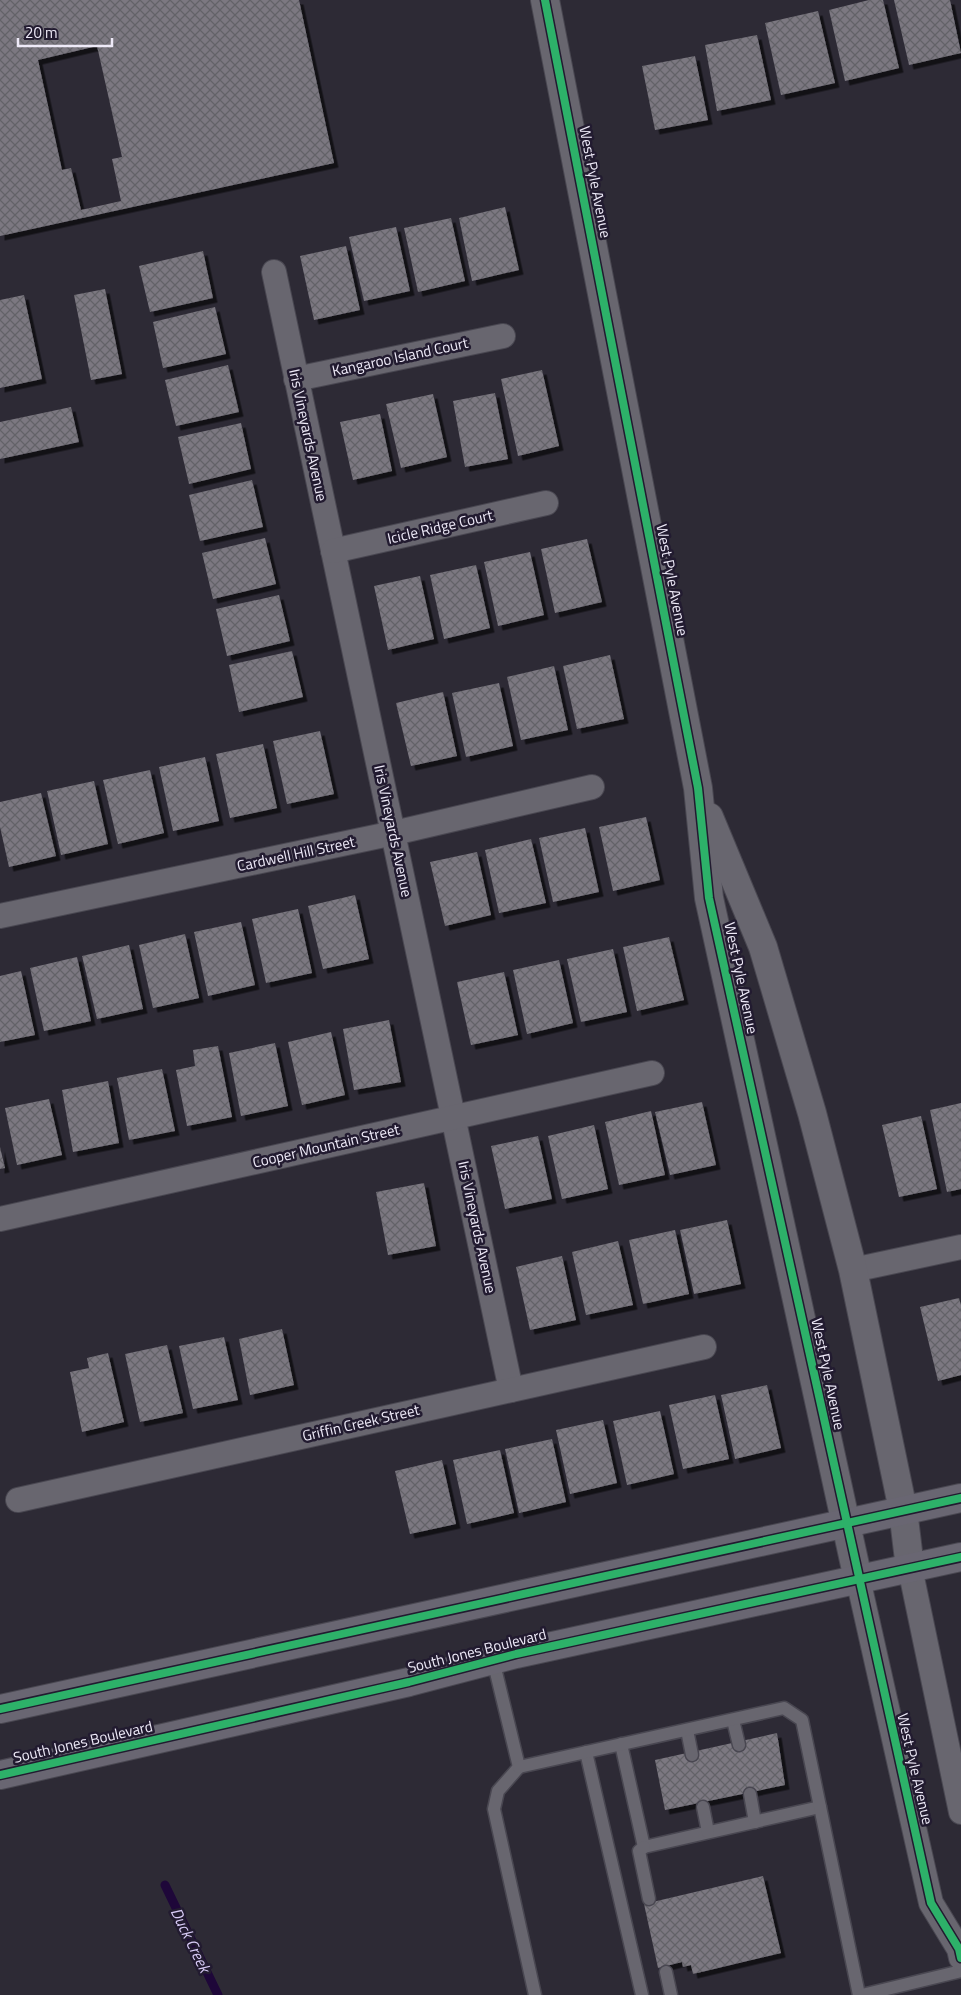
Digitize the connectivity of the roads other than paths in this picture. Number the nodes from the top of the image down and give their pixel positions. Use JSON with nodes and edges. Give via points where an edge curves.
{"nodes":[{"id":1,"x":545,"y":0,"type":"edge"},
{"id":2,"x":274,"y":272,"type":"dead end"},
{"id":3,"x":503,"y":336,"type":"dead end"},
{"id":4,"x":296,"y":379,"type":"junction"},
{"id":5,"x":546,"y":503,"type":"dead end"},
{"id":6,"x":333,"y":551,"type":"junction"},
{"id":7,"x":592,"y":787,"type":"dead end"},
{"id":8,"x":698,"y":788,"type":"junction"},
{"id":9,"x":394,"y":833,"type":"junction"},
{"id":10,"x":0,"y":916,"type":"edge"},
{"id":11,"x":652,"y":1073,"type":"dead end"},
{"id":12,"x":454,"y":1117,"type":"junction"},
{"id":13,"x":0,"y":1219,"type":"edge"},
{"id":14,"x":961,"y":1247,"type":"edge"},
{"id":15,"x":853,"y":1270,"type":"junction"},
{"id":16,"x":704,"y":1347,"type":"dead end"},
{"id":17,"x":511,"y":1390,"type":"junction"},
{"id":18,"x":961,"y":1498,"type":"edge"},
{"id":19,"x":18,"y":1500,"type":"dead end"},
{"id":20,"x":904,"y":1510,"type":"junction"},
{"id":21,"x":847,"y":1524,"type":"junction"},
{"id":22,"x":961,"y":1557,"type":"edge"},
{"id":23,"x":910,"y":1568,"type":"junction"},
{"id":24,"x":858,"y":1579,"type":"junction"},
{"id":25,"x":493,"y":1660,"type":"junction"},
{"id":26,"x":0,"y":1709,"type":"edge"},
{"id":27,"x":733,"y":1720,"type":"junction"},
{"id":28,"x":687,"y":1730,"type":"junction"},
{"id":29,"x":621,"y":1744,"type":"junction"},
{"id":30,"x":739,"y":1745,"type":"dead end"},
{"id":31,"x":586,"y":1752,"type":"junction"},
{"id":32,"x":692,"y":1755,"type":"dead end"},
{"id":33,"x":519,"y":1767,"type":"junction"},
{"id":34,"x":0,"y":1775,"type":"edge"},
{"id":35,"x":750,"y":1794,"type":"dead end"},
{"id":36,"x":703,"y":1807,"type":"dead end"},
{"id":37,"x":820,"y":1807,"type":"junction"},
{"id":38,"x":961,"y":1812,"type":"edge"},
{"id":39,"x":755,"y":1822,"type":"junction"},
{"id":40,"x":708,"y":1832,"type":"junction"},
{"id":41,"x":644,"y":1847,"type":"junction"},
{"id":42,"x":649,"y":1899,"type":"dead end"},
{"id":43,"x":961,"y":1955,"type":"edge"},
{"id":44,"x":666,"y":1972,"type":"dead end"},
{"id":45,"x":535,"y":1995,"type":"edge"},
{"id":46,"x":642,"y":1995,"type":"edge"},
{"id":47,"x":671,"y":1995,"type":"edge"},
{"id":48,"x":860,"y":1995,"type":"edge"}],
"edges":[{"from":1,"to":8,"type":"street","name":"West Pyle Avenue"},
{"from":2,"to":4,"type":"street","name":"Iris Vineyards Avenue"},
{"from":3,"to":4,"type":"street","name":"Kangaroo Island Court"},
{"from":4,"to":6,"type":"street","name":"Iris Vineyards Avenue"},
{"from":5,"to":6,"type":"street","name":"Icicle Ridge Court"},
{"from":6,"to":9,"type":"street","name":"Iris Vineyards Avenue"},
{"from":7,"to":9,"type":"street","name":"Cardwell Hill Street"},
{"from":8,"to":15,"type":"street","name":"West Pyle Avenue","via":[[763,947]]},
{"from":8,"to":21,"type":"street","name":"West Pyle Avenue","via":[[709,898]]},
{"from":9,"to":10,"type":"street","name":"Cardwell Hill Street"},
{"from":9,"to":12,"type":"street","name":"Iris Vineyards Avenue"},
{"from":11,"to":12,"type":"street","name":"Cooper Mountain Street"},
{"from":12,"to":13,"type":"street","name":"Cooper Mountain Street"},
{"from":12,"to":17,"type":"street","name":"Iris Vineyards Avenue"},
{"from":14,"to":15,"type":"street"},
{"from":15,"to":20,"type":"street","name":"West Pyle Avenue"},
{"from":16,"to":17,"type":"street","name":"Griffin Creek Street"},
{"from":17,"to":19,"type":"street","name":"Griffin Creek Street"},
{"from":18,"to":20,"type":"main road"},
{"from":20,"to":21,"type":"main road"},
{"from":20,"to":23,"type":"street","name":"West Pyle Avenue"},
{"from":21,"to":24,"type":"street","name":"West Pyle Avenue"},
{"from":21,"to":26,"type":"main road"},
{"from":22,"to":23,"type":"main road","name":"South Jones Boulevard"},
{"from":23,"to":24,"type":"main road","name":"South Jones Boulevard"},
{"from":23,"to":38,"type":"street","name":"West Pyle Avenue"},
{"from":24,"to":25,"type":"main road","name":"South Jones Boulevard"},
{"from":24,"to":43,"type":"street","name":"West Pyle Avenue","via":[[931,1903]]},
{"from":25,"to":33,"type":"lane"},
{"from":25,"to":34,"type":"main road","name":"South Jones Boulevard"},
{"from":27,"to":28,"type":"lane"},
{"from":27,"to":30,"type":"lane"},
{"from":27,"to":37,"type":"lane","via":[[784,1708],[802,1720]]},
{"from":28,"to":29,"type":"lane"},
{"from":28,"to":32,"type":"lane"},
{"from":29,"to":31,"type":"lane"},
{"from":29,"to":41,"type":"lane"},
{"from":31,"to":33,"type":"lane"},
{"from":31,"to":46,"type":"lane"},
{"from":33,"to":45,"type":"lane","via":[[498,1791],[494,1809]]},
{"from":35,"to":39,"type":"lane"},
{"from":36,"to":40,"type":"lane"},
{"from":37,"to":39,"type":"lane"},
{"from":37,"to":48,"type":"lane"},
{"from":39,"to":40,"type":"lane"},
{"from":40,"to":41,"type":"lane"},
{"from":41,"to":42,"type":"lane","via":[[639,1851]]},
{"from":43,"to":48,"type":"lane"},
{"from":44,"to":47,"type":"lane"}]}
